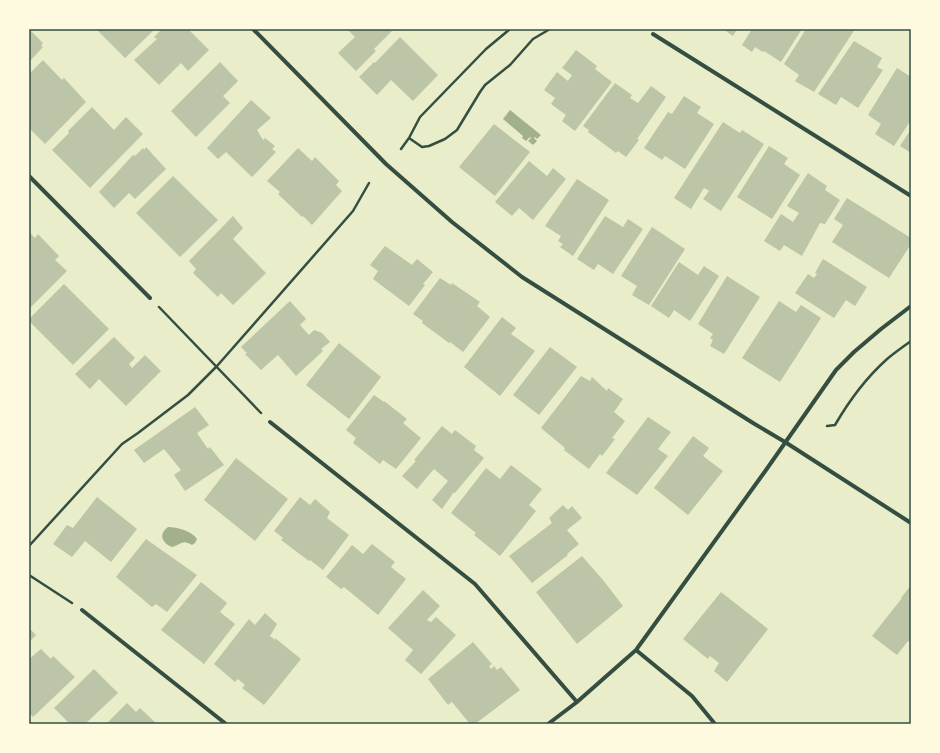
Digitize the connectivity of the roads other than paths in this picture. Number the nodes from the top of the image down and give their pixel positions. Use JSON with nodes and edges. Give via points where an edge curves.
{"nodes":[{"id":1,"x":253,"y":29,"type":"edge"},
{"id":2,"x":653,"y":34,"type":"dead end"},
{"id":3,"x":29,"y":176,"type":"edge"},
{"id":4,"x":911,"y":196,"type":"edge"},
{"id":5,"x":150,"y":298,"type":"road end"},
{"id":6,"x":911,"y":306,"type":"edge"},
{"id":7,"x":270,"y":422,"type":"road end"},
{"id":8,"x":785,"y":442,"type":"junction"},
{"id":9,"x":911,"y":523,"type":"edge"},
{"id":10,"x":82,"y":610,"type":"road end"},
{"id":11,"x":636,"y":650,"type":"junction"},
{"id":12,"x":577,"y":702,"type":"junction"},
{"id":13,"x":226,"y":724,"type":"edge"},
{"id":14,"x":548,"y":724,"type":"edge"},
{"id":15,"x":715,"y":724,"type":"edge"}],
"edges":[{"from":1,"to":8,"type":"street","via":[[386,164],[458,227],[522,277]]},
{"from":2,"to":4,"type":"street"},
{"from":3,"to":5,"type":"street"},
{"from":6,"to":8,"type":"street","via":[[854,352],[836,370]]},
{"from":7,"to":12,"type":"street","via":[[475,584]]},
{"from":8,"to":9,"type":"street"},
{"from":8,"to":11,"type":"street"},
{"from":10,"to":13,"type":"street"},
{"from":11,"to":12,"type":"street"},
{"from":11,"to":15,"type":"street","via":[[692,696]]},
{"from":12,"to":14,"type":"street"}]}
